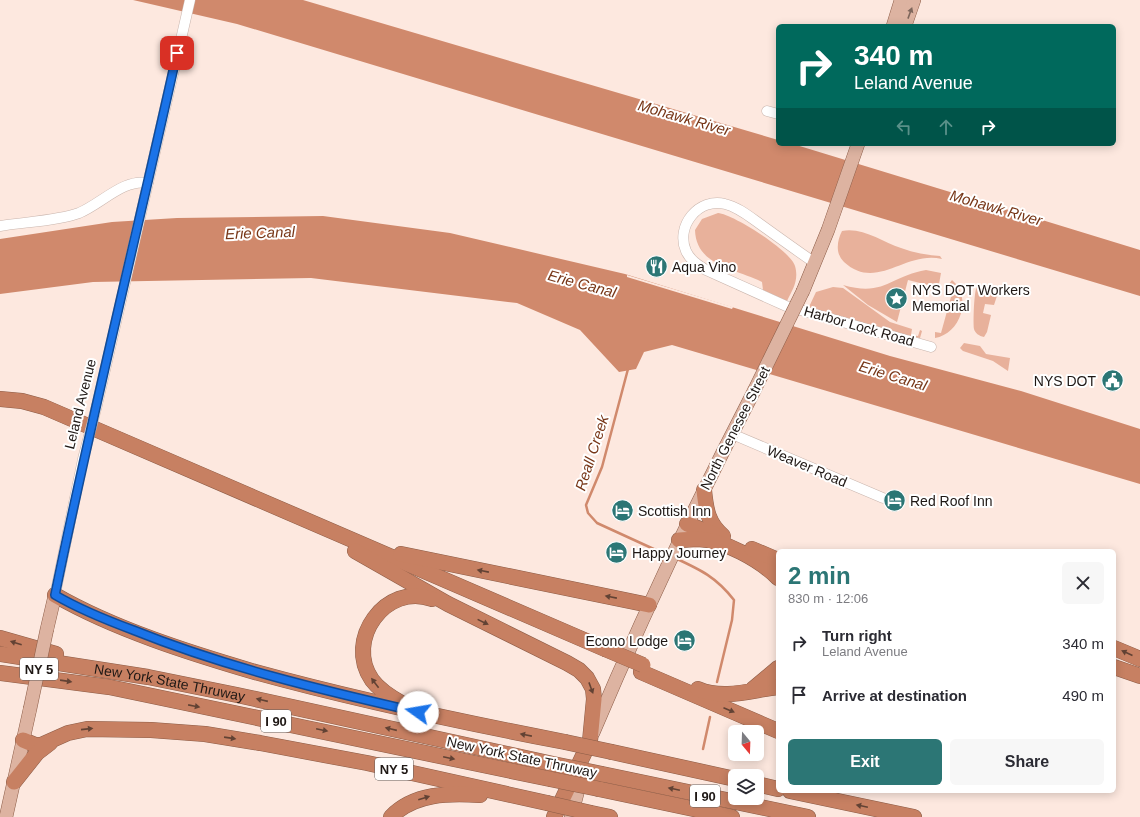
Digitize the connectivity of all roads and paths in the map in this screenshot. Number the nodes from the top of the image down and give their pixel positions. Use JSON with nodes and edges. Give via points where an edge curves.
{"nodes":[{"id":1,"x":190,"y":0,"type":"edge"},
{"id":2,"x":902,"y":0,"type":"edge"},
{"id":3,"x":914,"y":0,"type":"edge"},
{"id":4,"x":894,"y":24,"type":"edge"},
{"id":5,"x":906,"y":24,"type":"edge"},
{"id":6,"x":767,"y":111,"type":"dead end"},
{"id":7,"x":776,"y":113,"type":"edge"},
{"id":8,"x":857,"y":146,"type":"edge"},
{"id":9,"x":148,"y":183,"type":"junction"},
{"id":10,"x":0,"y":226,"type":"edge"},
{"id":11,"x":815,"y":263,"type":"junction"},
{"id":12,"x":931,"y":347,"type":"dead end"},
{"id":13,"x":0,"y":399,"type":"edge"},
{"id":14,"x":0,"y":409,"type":"edge"},
{"id":15,"x":732,"y":434,"type":"junction"},
{"id":16,"x":704,"y":490,"type":"junction"},
{"id":17,"x":883,"y":498,"type":"dead end"},
{"id":18,"x":687,"y":524,"type":"junction"},
{"id":19,"x":725,"y":538,"type":"junction"},
{"id":20,"x":339,"y":541,"type":"junction"},
{"id":21,"x":358,"y":543,"type":"junction"},
{"id":22,"x":677,"y":544,"type":"junction"},
{"id":23,"x":776,"y":559,"type":"edge"},
{"id":24,"x":776,"y":576,"type":"edge"},
{"id":25,"x":55,"y":595,"type":"junction"},
{"id":26,"x":448,"y":604,"type":"junction"},
{"id":27,"x":649,"y":605,"type":"junction"},
{"id":28,"x":0,"y":638,"type":"edge"},
{"id":29,"x":1116,"y":649,"type":"edge"},
{"id":30,"x":605,"y":652,"type":"junction"},
{"id":31,"x":0,"y":654,"type":"edge"},
{"id":32,"x":1140,"y":659,"type":"edge"},
{"id":33,"x":1116,"y":668,"type":"edge"},
{"id":34,"x":642,"y":669,"type":"junction"},
{"id":35,"x":776,"y":670,"type":"edge"},
{"id":36,"x":0,"y":673,"type":"edge"},
{"id":37,"x":1140,"y":676,"type":"edge"},
{"id":38,"x":148,"y":677,"type":"junction"},
{"id":39,"x":776,"y":687,"type":"edge"},
{"id":40,"x":751,"y":691,"type":"junction"},
{"id":41,"x":418,"y":712,"type":"junction"},
{"id":42,"x":776,"y":730,"type":"edge"},
{"id":43,"x":592,"y":735,"type":"junction"},
{"id":44,"x":23,"y":740,"type":"junction"},
{"id":45,"x":50,"y":742,"type":"junction"},
{"id":46,"x":551,"y":771,"type":"junction"},
{"id":47,"x":728,"y":777,"type":"edge"},
{"id":48,"x":14,"y":782,"type":"junction"},
{"id":49,"x":764,"y":785,"type":"edge"},
{"id":50,"x":776,"y":788,"type":"edge"},
{"id":51,"x":800,"y":793,"type":"edge"},
{"id":52,"x":526,"y":799,"type":"junction"},
{"id":53,"x":6,"y":817,"type":"edge"},
{"id":54,"x":391,"y":817,"type":"edge"},
{"id":55,"x":554,"y":817,"type":"edge"},
{"id":56,"x":571,"y":817,"type":"edge"},
{"id":57,"x":610,"y":817,"type":"edge"},
{"id":58,"x":732,"y":817,"type":"edge"},
{"id":59,"x":808,"y":817,"type":"edge"},
{"id":60,"x":914,"y":817,"type":"edge"}],
"edges":[{"from":1,"to":9,"type":"street","name":"Leland Avenue"},
{"from":2,"to":4,"type":"main road"},
{"from":5,"to":3,"type":"main road","one_way":true},
{"from":6,"to":7,"type":"street"},
{"from":8,"to":11,"type":"main road","name":"North Genesee Street"},
{"from":9,"to":10,"type":"street","via":[[139,181],[71,216]]},
{"from":9,"to":25,"type":"street","name":"Leland Avenue","bridge":true,"via":[[83,459]]},
{"from":11,"to":12,"type":"street","name":"Harbor Lock Road","via":[[728,204],[711,203],[693,213],[684,229],[683,242],[686,252],[694,263],[706,270],[786,306]]},
{"from":11,"to":15,"type":"main road","name":"North Genesee Street","bridge":true},
{"from":13,"to":21,"type":"highway","via":[[44,407]]},
{"from":14,"to":20,"type":"highway","via":[[40,416]]},
{"from":15,"to":16,"type":"main road","name":"North Genesee Street"},
{"from":15,"to":17,"type":"street","name":"Weaver Road"},
{"from":16,"to":18,"type":"main road","name":"North Genesee Street"},
{"from":16,"to":19,"type":"highway","via":[[709,518],[714,528]]},
{"from":18,"to":19,"type":"highway"},
{"from":18,"to":22,"type":"main road","name":"North Genesee Street"},
{"from":19,"to":23,"type":"highway"},
{"from":20,"to":26,"type":"highway"},
{"from":20,"to":30,"type":"highway"},
{"from":27,"to":21,"type":"highway","one_way":true,"via":[[398,554]]},
{"from":21,"to":30,"type":"highway"},
{"from":22,"to":24,"type":"highway","via":[[698,539],[712,541],[766,566]]},
{"from":22,"to":27,"type":"main road","name":"North Genesee Street"},
{"from":25,"to":41,"type":"highway","via":[[161,642],[226,664]]},
{"from":25,"to":44,"type":"main road","name":"Leland Avenue","number":"NY 5","bridge":true},
{"from":41,"to":26,"type":"highway","one_way":true,"via":[[393,699],[371,679],[363,652],[364,638],[369,625],[379,612],[386,605],[400,599],[418,596]]},
{"from":26,"to":43,"type":"highway","one_way":true,"via":[[579,670],[593,689]]},
{"from":27,"to":43,"type":"main road","name":"North Genesee Street"},
{"from":38,"to":28,"type":"highway","one_way":true},
{"from":32,"to":29,"type":"highway","one_way":true},
{"from":30,"to":34,"type":"highway","bridge":true},
{"from":31,"to":38,"type":"highway","name":"New York State Thruway","number":"I 90"},
{"from":33,"to":37,"type":"highway"},
{"from":34,"to":40,"type":"highway","via":[[705,692],[727,694]]},
{"from":34,"to":42,"type":"highway","one_way":true},
{"from":35,"to":40,"type":"highway"},
{"from":36,"to":46,"type":"highway","name":"New York State Thruway","number":"I 90","one_way":true,"via":[[109,687]]},
{"from":46,"to":38,"type":"highway","name":"New York State Thruway","number":"I 90","one_way":true,"via":[[237,695]]},
{"from":39,"to":40,"type":"highway"},
{"from":47,"to":41,"type":"highway","one_way":true,"bridge":true},
{"from":43,"to":55,"type":"highway","name":"North Genesee Street"},
{"from":43,"to":56,"type":"main road"},
{"from":44,"to":45,"type":"highway","via":[[36,745]]},
{"from":44,"to":48,"type":"main road","name":"Leland Avenue","number":"NY 5"},
{"from":45,"to":48,"type":"highway","number":"NY 5","via":[[37,753]]},
{"from":45,"to":52,"type":"highway","number":"NY 5","one_way":true,"via":[[68,733],[87,729],[205,734],[366,763]]},
{"from":46,"to":58,"type":"highway","name":"New York State Thruway","number":"I 90","bridge":true,"via":[[599,789]]},
{"from":59,"to":46,"type":"highway","name":"New York State Thruway","number":"I 90","one_way":true,"bridge":true,"via":[[602,774]]},
{"from":48,"to":53,"type":"main road","name":"Leland Avenue","number":"NY 5"},
{"from":49,"to":50,"type":"highway"},
{"from":60,"to":51,"type":"highway","one_way":true},
{"from":54,"to":52,"type":"highway","one_way":true,"via":[[407,805],[438,795],[470,794]]},
{"from":52,"to":57,"type":"highway","bridge":true}]}
